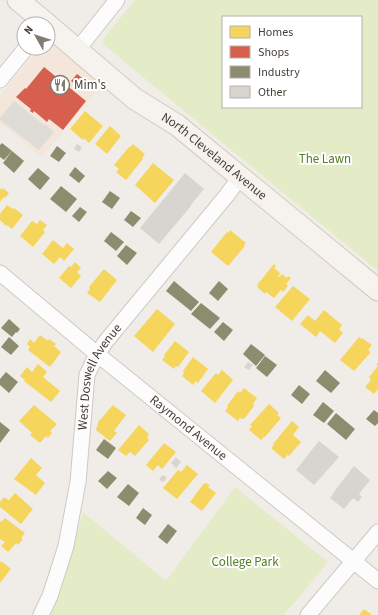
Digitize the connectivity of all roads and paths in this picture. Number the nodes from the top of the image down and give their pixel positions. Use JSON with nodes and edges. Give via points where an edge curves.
{"nodes":[{"id":1,"x":18,"y":0,"type":"edge"},
{"id":2,"x":117,"y":0,"type":"edge"},
{"id":3,"x":37,"y":16,"type":"edge"},
{"id":4,"x":56,"y":31,"type":"edge"},
{"id":5,"x":78,"y":49,"type":"junction"},
{"id":6,"x":20,"y":56,"type":"edge"},
{"id":7,"x":0,"y":80,"type":"edge"},
{"id":8,"x":240,"y":177,"type":"junction"},
{"id":9,"x":0,"y":273,"type":"edge"},
{"id":10,"x":378,"y":290,"type":"edge"},
{"id":11,"x":97,"y":354,"type":"junction"},
{"id":12,"x":378,"y":532,"type":"edge"},
{"id":13,"x":354,"y":561,"type":"junction"},
{"id":14,"x":378,"y":581,"type":"edge"},
{"id":15,"x":41,"y":615,"type":"edge"},
{"id":16,"x":308,"y":615,"type":"edge"}],
"edges":[{"from":1,"to":3,"type":"main road","name":"North Cleveland Avenue"},
{"from":2,"to":5,"type":"street"},
{"from":4,"to":5,"type":"main road","name":"North Cleveland Avenue"},
{"from":5,"to":8,"type":"main road","name":"North Cleveland Avenue","via":[[135,99],[177,125]]},
{"from":6,"to":7,"type":"street"},
{"from":8,"to":10,"type":"main road","name":"North Cleveland Avenue"},
{"from":8,"to":11,"type":"street","name":"West Doswell Avenue"},
{"from":9,"to":11,"type":"street","name":"Raymond Avenue"},
{"from":11,"to":13,"type":"street","name":"Raymond Avenue"},
{"from":11,"to":15,"type":"street","name":"West Doswell Avenue","via":[[87,375],[78,482],[66,546]]},
{"from":12,"to":13,"type":"street"},
{"from":13,"to":14,"type":"street","name":"Raymond Avenue"},
{"from":13,"to":16,"type":"street"}]}
